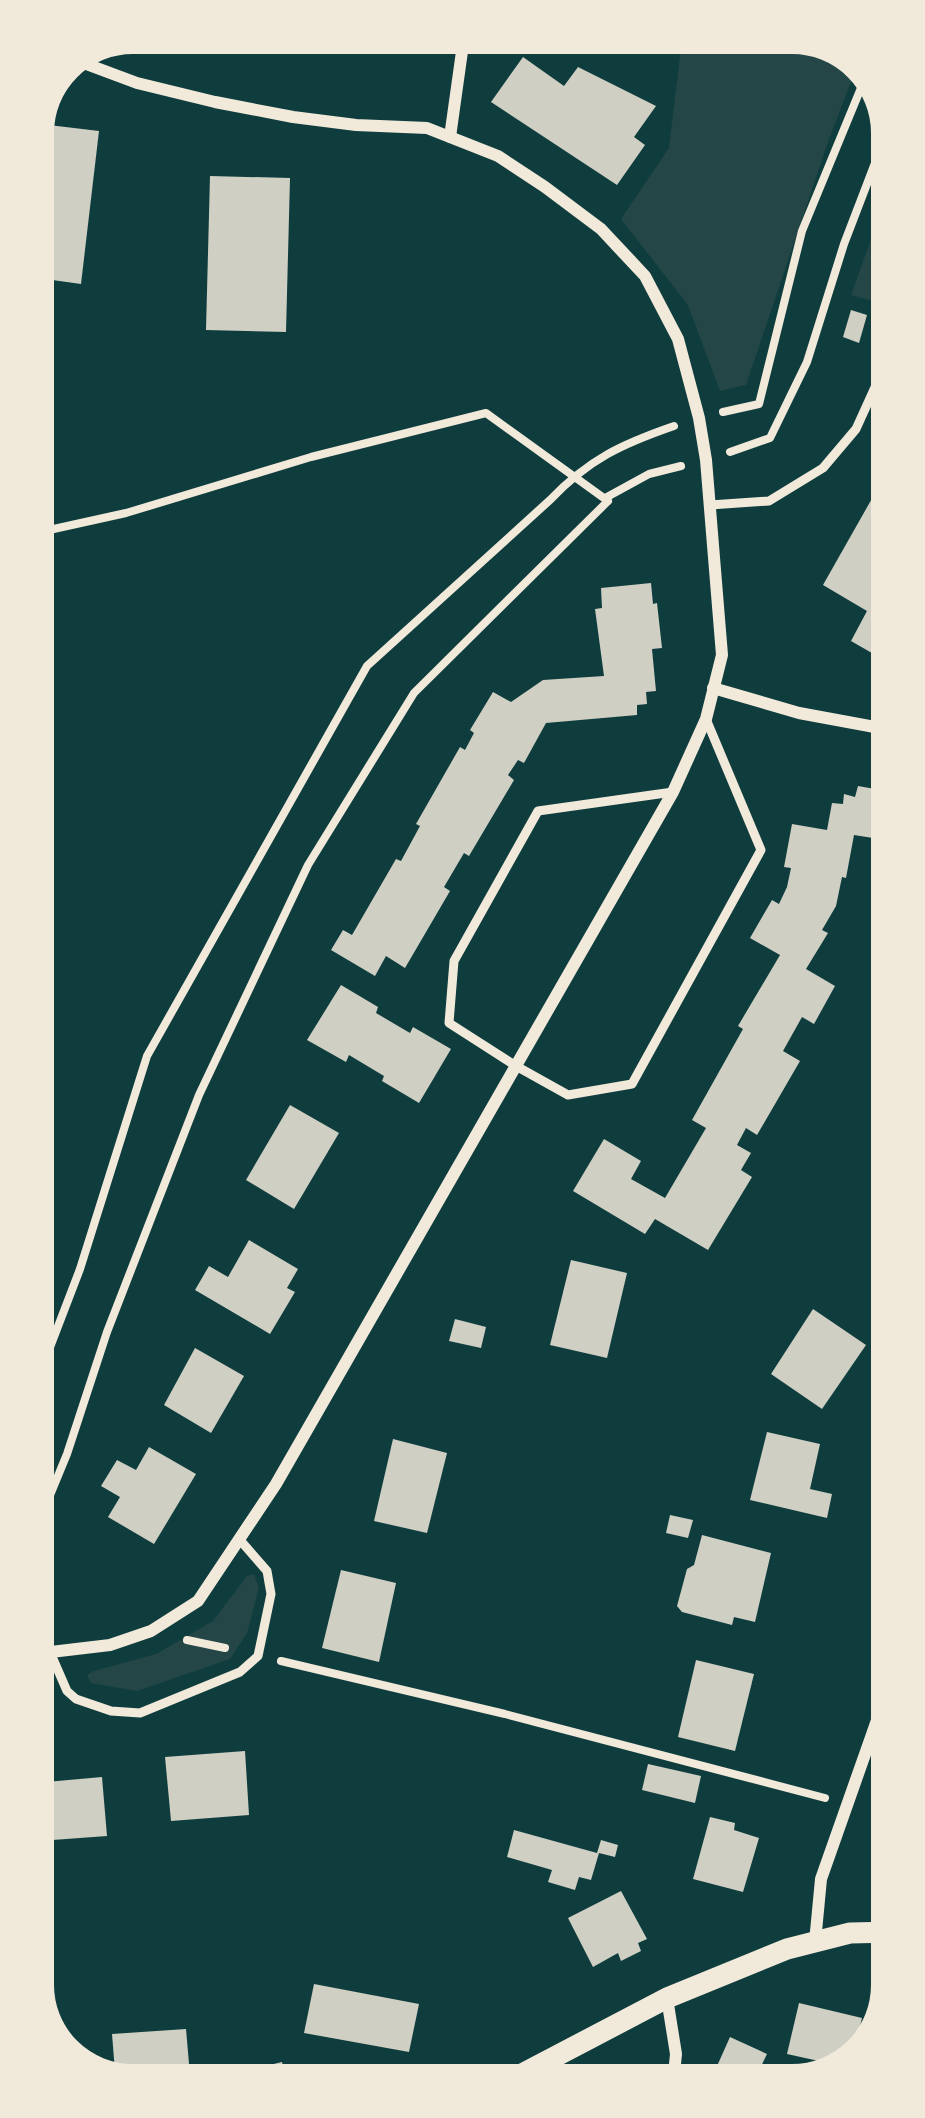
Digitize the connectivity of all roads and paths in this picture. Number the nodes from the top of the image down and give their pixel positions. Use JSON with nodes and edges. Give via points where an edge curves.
{"nodes":[{"id":1,"x":462,"y":51,"type":"edge"},
{"id":2,"x":87,"y":65,"type":"edge"},
{"id":3,"x":860,"y":88,"type":"edge"},
{"id":4,"x":450,"y":137,"type":"junction"},
{"id":5,"x":874,"y":166,"type":"edge"},
{"id":6,"x":874,"y":388,"type":"edge"},
{"id":7,"x":699,"y":418,"type":"junction"},
{"id":8,"x":706,"y":460,"type":"junction"},
{"id":9,"x":573,"y":476,"type":"junction"},
{"id":10,"x":608,"y":501,"type":"junction"},
{"id":11,"x":710,"y":505,"type":"junction"},
{"id":12,"x":51,"y":530,"type":"edge"},
{"id":13,"x":713,"y":688,"type":"junction"},
{"id":14,"x":706,"y":719,"type":"junction"},
{"id":15,"x":874,"y":727,"type":"edge"},
{"id":16,"x":673,"y":793,"type":"junction"},
{"id":17,"x":516,"y":1066,"type":"junction"},
{"id":18,"x":51,"y":1345,"type":"edge"},
{"id":19,"x":51,"y":1493,"type":"edge"},
{"id":20,"x":240,"y":1540,"type":"junction"},
{"id":21,"x":151,"y":1631,"type":"junction"},
{"id":22,"x":51,"y":1652,"type":"edge"},
{"id":23,"x":51,"y":1654,"type":"edge"},
{"id":24,"x":258,"y":1656,"type":"junction"},
{"id":25,"x":874,"y":1728,"type":"edge"},
{"id":26,"x":847,"y":1804,"type":"junction"},
{"id":27,"x":874,"y":1932,"type":"edge"},
{"id":28,"x":815,"y":1942,"type":"junction"},
{"id":29,"x":668,"y":1998,"type":"junction"},
{"id":30,"x":536,"y":2067,"type":"edge"},
{"id":31,"x":675,"y":2067,"type":"edge"}],
"edges":[{"from":1,"to":4,"type":"street"},
{"from":2,"to":4,"type":"street","via":[[214,102]]},
{"from":3,"to":7,"type":"path","via":[[802,231],[758,404]]},
{"from":4,"to":7,"type":"street","via":[[545,187],[645,276],[678,339]]},
{"from":5,"to":8,"type":"path","via":[[807,362],[770,438]]},
{"from":6,"to":11,"type":"lane","via":[[856,429],[823,468],[769,501]]},
{"from":7,"to":8,"type":"street"},
{"from":7,"to":9,"type":"path","via":[[624,443]]},
{"from":8,"to":10,"type":"path","via":[[649,475]]},
{"from":8,"to":11,"type":"street"},
{"from":9,"to":10,"type":"path"},
{"from":9,"to":12,"type":"path","via":[[486,413]]},
{"from":9,"to":18,"type":"path","via":[[367,666],[147,1056]]},
{"from":10,"to":19,"type":"path","via":[[414,692],[308,865],[199,1095]]},
{"from":11,"to":13,"type":"street","via":[[722,655]]},
{"from":13,"to":14,"type":"street"},
{"from":13,"to":15,"type":"street"},
{"from":14,"to":16,"type":"street"},
{"from":14,"to":17,"type":"lane","via":[[761,850],[740,889],[632,1084],[568,1095]]},
{"from":16,"to":17,"type":"street"},
{"from":16,"to":17,"type":"lane","via":[[538,811],[454,961],[449,1023]]},
{"from":17,"to":20,"type":"street"},
{"from":20,"to":21,"type":"street","via":[[198,1601]]},
{"from":20,"to":24,"type":"lane","via":[[267,1571],[271,1594]]},
{"from":21,"to":22,"type":"street"},
{"from":21,"to":24,"type":"path"},
{"from":23,"to":24,"type":"lane","via":[[76,1699],[140,1713],[240,1672]]},
{"from":24,"to":26,"type":"path"},
{"from":25,"to":26,"type":"street"},
{"from":26,"to":28,"type":"street","via":[[820,1879]]},
{"from":27,"to":28,"type":"street"},
{"from":28,"to":29,"type":"street"},
{"from":29,"to":30,"type":"street"},
{"from":29,"to":31,"type":"street"}]}
